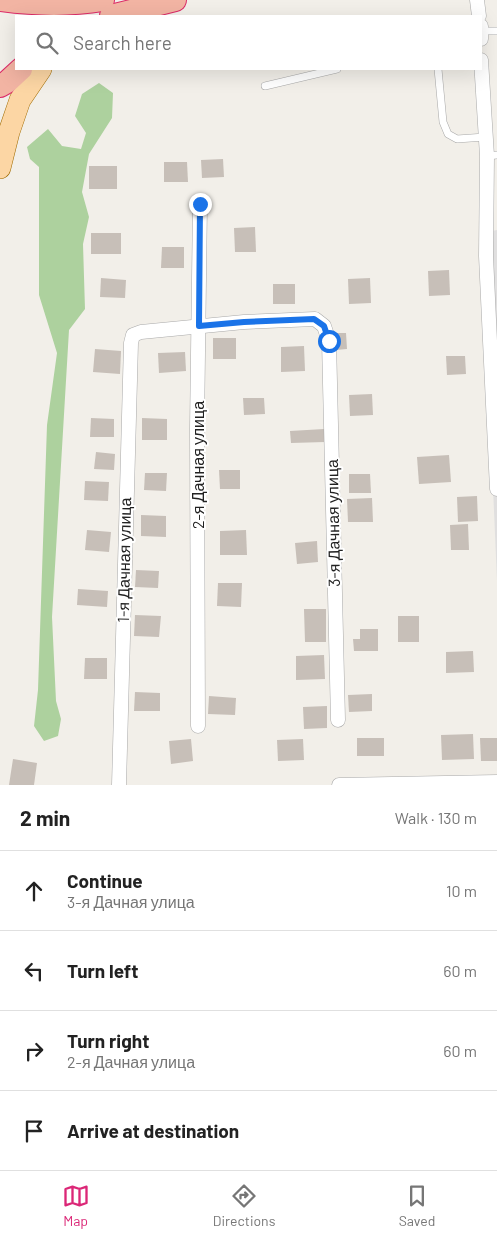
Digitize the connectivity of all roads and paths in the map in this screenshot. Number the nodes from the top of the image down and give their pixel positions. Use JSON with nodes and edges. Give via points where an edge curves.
{"nodes":[{"id":1,"x":103,"y":0,"type":"edge"},
{"id":2,"x":175,"y":0,"type":"edge"},
{"id":3,"x":181,"y":0,"type":"edge"},
{"id":4,"x":476,"y":0,"type":"edge"},
{"id":5,"x":12,"y":6,"type":"edge"},
{"id":6,"x":115,"y":15,"type":"edge"},
{"id":7,"x":132,"y":15,"type":"edge"},
{"id":8,"x":479,"y":15,"type":"edge"},
{"id":9,"x":497,"y":31,"type":"edge"},
{"id":10,"x":482,"y":32,"type":"edge"},
{"id":11,"x":25,"y":70,"type":"edge"},
{"id":12,"x":25,"y":70,"type":"edge"},
{"id":13,"x":26,"y":70,"type":"edge"},
{"id":14,"x":333,"y":70,"type":"edge"},
{"id":15,"x":438,"y":70,"type":"edge"},
{"id":16,"x":482,"y":70,"type":"edge"},
{"id":17,"x":0,"y":86,"type":"edge"},
{"id":18,"x":265,"y":86,"type":"dead end"},
{"id":19,"x":0,"y":114,"type":"edge"},
{"id":20,"x":486,"y":137,"type":"junction"},
{"id":21,"x":492,"y":155,"type":"edge"},
{"id":22,"x":0,"y":168,"type":"edge"},
{"id":23,"x":200,"y":204,"type":"dead end"},
{"id":24,"x":492,"y":227,"type":"edge"},
{"id":25,"x":199,"y":326,"type":"junction"},
{"id":26,"x":494,"y":371,"type":"edge"},
{"id":27,"x":497,"y":489,"type":"edge"},
{"id":28,"x":338,"y":720,"type":"dead end"},
{"id":29,"x":198,"y":726,"type":"dead end"},
{"id":30,"x":497,"y":782,"type":"edge"},
{"id":31,"x":119,"y":785,"type":"edge"},
{"id":32,"x":339,"y":785,"type":"edge"},
{"id":33,"x":352,"y":785,"type":"edge"}],
"edges":[{"from":1,"to":5,"type":"highway"},
{"from":2,"to":6,"type":"highway"},
{"from":3,"to":7,"type":"main road"},
{"from":4,"to":8,"type":"street"},
{"from":9,"to":10,"type":"lane"},
{"from":11,"to":17,"type":"highway"},
{"from":12,"to":19,"type":"main road","via":[[8,90]]},
{"from":13,"to":22,"type":"main road"},
{"from":14,"to":18,"type":"lane"},
{"from":15,"to":20,"type":"lane","via":[[442,122],[448,134],[457,139]]},
{"from":16,"to":20,"type":"street"},
{"from":20,"to":21,"type":"street"},
{"from":21,"to":24,"type":"street"},
{"from":23,"to":25,"type":"street","name":"2-я Дачная улица"},
{"from":24,"to":26,"type":"street"},
{"from":25,"to":28,"type":"street","name":"3-я Дачная улица","via":[[314,319],[324,326],[329,341]]},
{"from":25,"to":29,"type":"street","name":"2-я Дачная улица"},
{"from":25,"to":31,"type":"street","name":"1-я Дачная улица","via":[[133,334],[126,478]]},
{"from":26,"to":27,"type":"street"},
{"from":30,"to":33,"type":"street"},
{"from":32,"to":33,"type":"street"}]}
